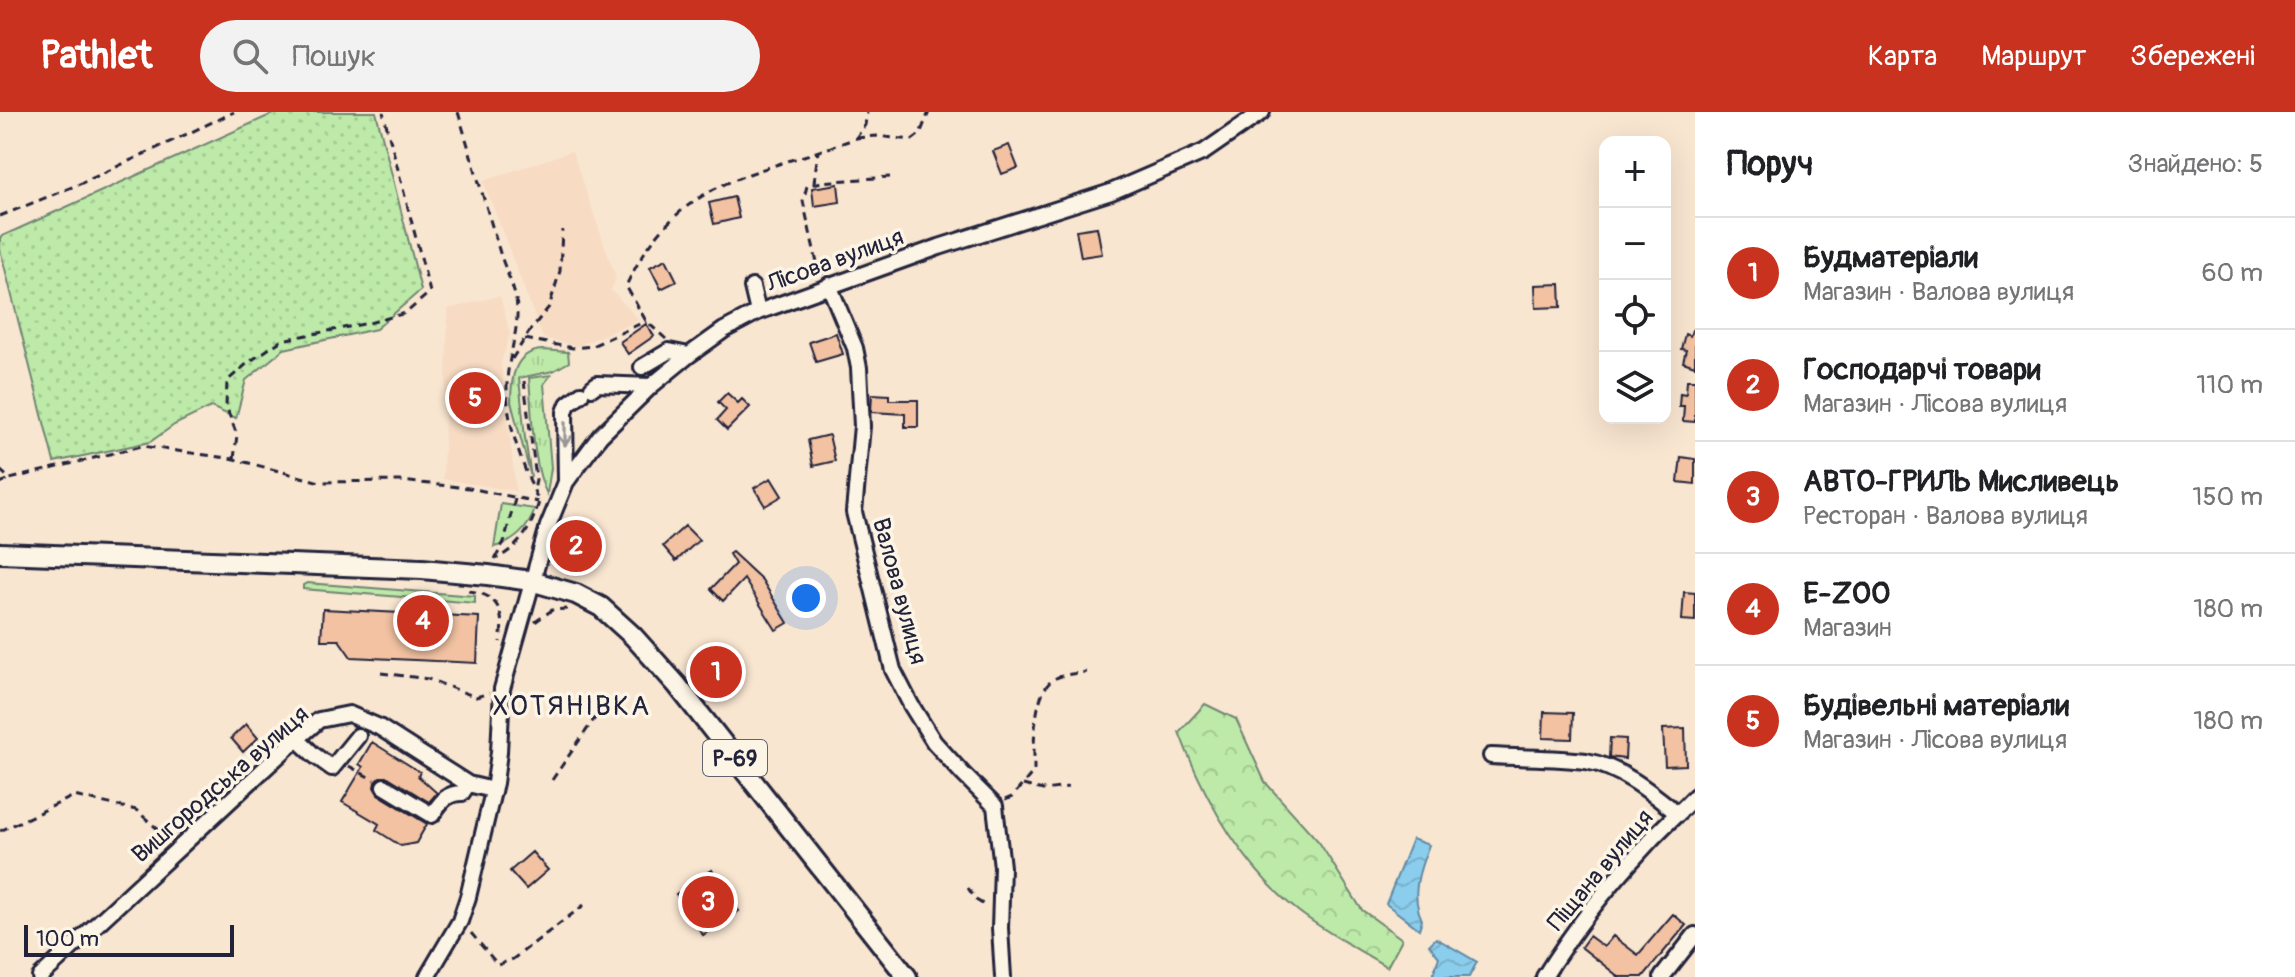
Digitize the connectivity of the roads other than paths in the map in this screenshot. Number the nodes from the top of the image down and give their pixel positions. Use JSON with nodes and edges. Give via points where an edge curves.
{"nodes":[{"id":1,"x":1262,"y":112,"type":"edge"},
{"id":2,"x":829,"y":285,"type":"junction"},
{"id":3,"x":752,"y":287,"type":"dead end"},
{"id":4,"x":758,"y":312,"type":"junction"},
{"id":5,"x":689,"y":355,"type":"junction"},
{"id":6,"x":642,"y":367,"type":"dead end"},
{"id":7,"x":651,"y":386,"type":"junction"},
{"id":8,"x":566,"y":482,"type":"junction"},
{"id":9,"x":0,"y":553,"type":"edge"},
{"id":10,"x":531,"y":581,"type":"junction"},
{"id":11,"x":358,"y":736,"type":"dead end"},
{"id":12,"x":297,"y":739,"type":"junction"},
{"id":13,"x":1491,"y":756,"type":"dead end"},
{"id":14,"x":468,"y":784,"type":"junction"},
{"id":15,"x":384,"y":786,"type":"road end"},
{"id":16,"x":493,"y":790,"type":"junction"},
{"id":17,"x":1695,"y":796,"type":"edge"},
{"id":18,"x":1678,"y":814,"type":"junction"},
{"id":19,"x":1695,"y":935,"type":"edge"},
{"id":20,"x":40,"y":977,"type":"edge"},
{"id":21,"x":427,"y":977,"type":"edge"},
{"id":22,"x":907,"y":977,"type":"edge"},
{"id":23,"x":1003,"y":977,"type":"edge"},
{"id":24,"x":1544,"y":977,"type":"edge"},
{"id":25,"x":1662,"y":977,"type":"edge"}],
"edges":[{"from":1,"to":2,"type":"street","name":"Лісова вулиця","via":[[1204,152],[1111,192]]},
{"from":2,"to":4,"type":"street","name":"Лісова вулиця"},
{"from":2,"to":23,"type":"street","name":"Валова вулиця","via":[[859,368],[862,426],[854,512],[893,670],[934,742],[995,806],[1002,867]]},
{"from":3,"to":4,"type":"street"},
{"from":4,"to":5,"type":"street","name":"Лісова вулиця"},
{"from":5,"to":6,"type":"street","via":[[669,351]]},
{"from":5,"to":7,"type":"street","name":"Лісова вулиця"},
{"from":7,"to":8,"type":"street","name":"Лісова вулиця","via":[[600,436]]},
{"from":7,"to":8,"type":"street","one_way":true,"via":[[597,384],[568,404]]},
{"from":8,"to":10,"type":"street","name":"Лісова вулиця"},
{"from":9,"to":10,"type":"main road","number":"Р-69","via":[[422,569]]},
{"from":10,"to":16,"type":"street","name":"Лісова вулиця","via":[[502,689]]},
{"from":10,"to":22,"type":"main road","number":"Р-69","via":[[601,607],[633,636]]},
{"from":11,"to":12,"type":"street","via":[[332,768]]},
{"from":12,"to":14,"type":"street","name":"Вишгородська вулиця","via":[[319,720],[349,714],[379,727]]},
{"from":12,"to":20,"type":"street","name":"Вишгородська вулиця"},
{"from":13,"to":18,"type":"street","via":[[1588,761],[1651,791]]},
{"from":14,"to":15,"type":"street","via":[[462,793],[446,796],[432,815]]},
{"from":14,"to":16,"type":"street","name":"Вишгородська вулиця"},
{"from":16,"to":21,"type":"street","name":"Лісова вулиця","via":[[460,921]]},
{"from":17,"to":18,"type":"street","name":"Піщана вулиця"},
{"from":18,"to":24,"type":"street","name":"Піщана вулиця","via":[[1614,880]]},
{"from":19,"to":25,"type":"street"}]}
